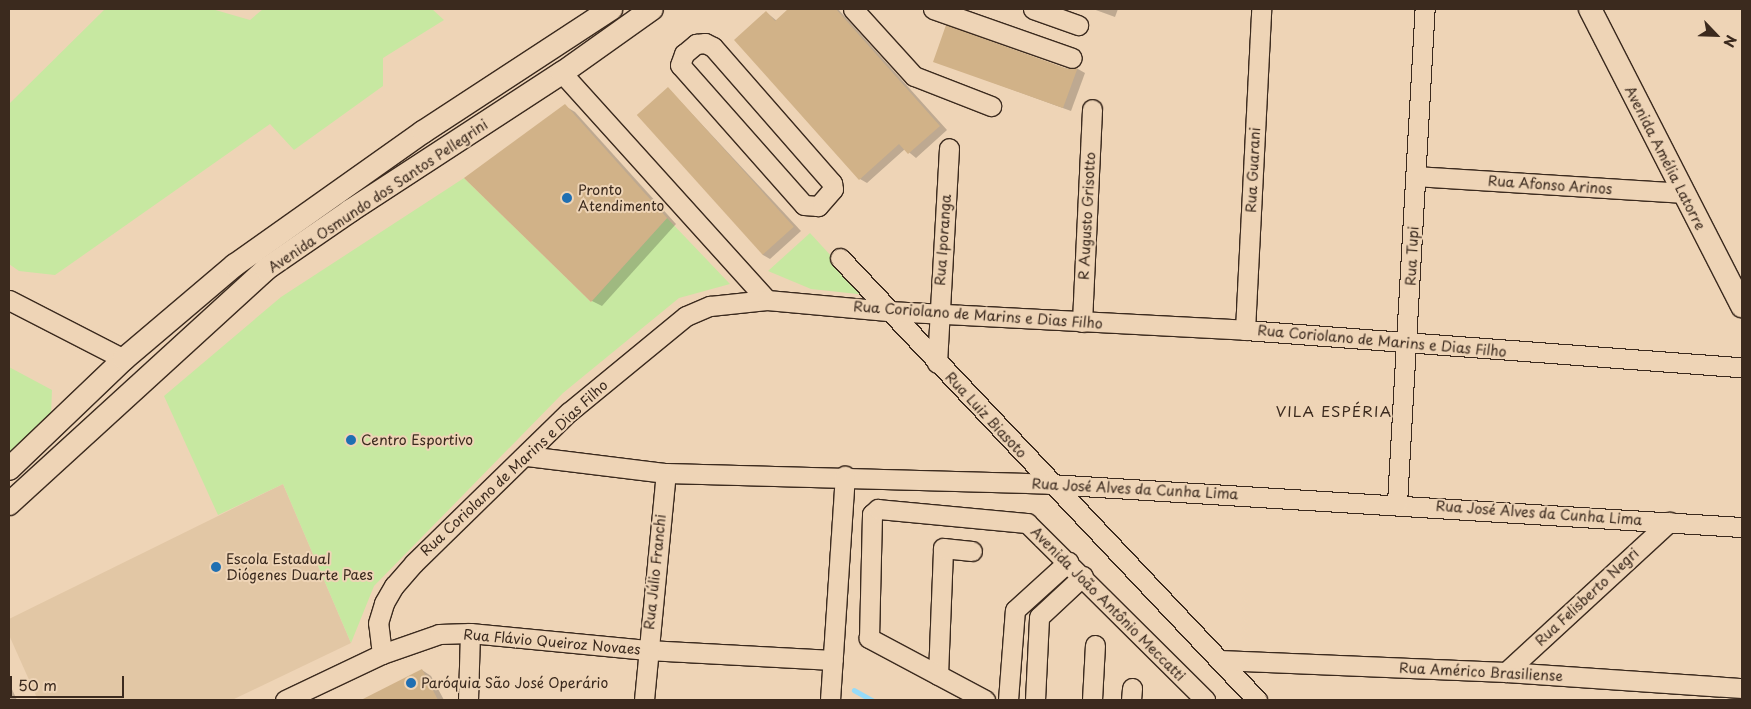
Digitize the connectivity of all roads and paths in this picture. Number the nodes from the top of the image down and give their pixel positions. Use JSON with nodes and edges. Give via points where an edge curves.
{"nodes":[{"id":1,"x":611,"y":9,"type":"edge"},
{"id":2,"x":652,"y":9,"type":"edge"},
{"id":3,"x":853,"y":9,"type":"edge"},
{"id":4,"x":933,"y":9,"type":"edge"},
{"id":5,"x":1033,"y":9,"type":"edge"},
{"id":6,"x":1262,"y":9,"type":"edge"},
{"id":7,"x":1424,"y":9,"type":"edge"},
{"id":8,"x":1590,"y":9,"type":"edge"},
{"id":9,"x":1078,"y":25,"type":"dead end"},
{"id":10,"x":1072,"y":58,"type":"dead end"},
{"id":11,"x":680,"y":65,"type":"joint"},
{"id":12,"x":562,"y":74,"type":"junction"},
{"id":13,"x":990,"y":106,"type":"dead end"},
{"id":14,"x":1092,"y":109,"type":"dead end"},
{"id":15,"x":423,"y":132,"type":"junction"},
{"id":16,"x":949,"y":148,"type":"dead end"},
{"id":17,"x":1416,"y":176,"type":"junction"},
{"id":18,"x":402,"y":178,"type":"junction"},
{"id":19,"x":1683,"y":194,"type":"junction"},
{"id":20,"x":840,"y":258,"type":"dead end"},
{"id":21,"x":9,"y":300,"type":"edge"},
{"id":22,"x":767,"y":300,"type":"junction"},
{"id":23,"x":1742,"y":306,"type":"edge"},
{"id":24,"x":888,"y":311,"type":"junction"},
{"id":25,"x":938,"y":313,"type":"junction"},
{"id":26,"x":1082,"y":322,"type":"junction"},
{"id":27,"x":1245,"y":330,"type":"junction"},
{"id":28,"x":1407,"y":345,"type":"junction"},
{"id":29,"x":124,"y":359,"type":"junction"},
{"id":30,"x":937,"y":363,"type":"junction"},
{"id":31,"x":1742,"y":368,"type":"edge"},
{"id":32,"x":128,"y":394,"type":"junction"},
{"id":33,"x":527,"y":456,"type":"junction"},
{"id":34,"x":9,"y":469,"type":"edge"},
{"id":35,"x":666,"y":473,"type":"junction"},
{"id":36,"x":844,"y":476,"type":"junction"},
{"id":37,"x":1050,"y":484,"type":"junction"},
{"id":38,"x":1397,"y":503,"type":"junction"},
{"id":39,"x":9,"y":504,"type":"edge"},
{"id":40,"x":1669,"y":522,"type":"junction"},
{"id":41,"x":1742,"y":527,"type":"edge"},
{"id":42,"x":972,"y":551,"type":"dead end"},
{"id":43,"x":1068,"y":562,"type":"junction"},
{"id":44,"x":1083,"y":576,"type":"junction"},
{"id":45,"x":470,"y":633,"type":"junction"},
{"id":46,"x":1095,"y":644,"type":"dead end"},
{"id":47,"x":647,"y":650,"type":"junction"},
{"id":48,"x":382,"y":654,"type":"junction"},
{"id":49,"x":833,"y":660,"type":"junction"},
{"id":50,"x":1219,"y":660,"type":"junction"},
{"id":51,"x":1506,"y":672,"type":"junction"},
{"id":52,"x":938,"y":675,"type":"junction"},
{"id":53,"x":1742,"y":688,"type":"edge"},
{"id":54,"x":285,"y":700,"type":"edge"},
{"id":55,"x":468,"y":700,"type":"edge"},
{"id":56,"x":644,"y":700,"type":"edge"},
{"id":57,"x":830,"y":700,"type":"edge"},
{"id":58,"x":985,"y":700,"type":"edge"},
{"id":59,"x":1008,"y":700,"type":"edge"},
{"id":60,"x":1035,"y":700,"type":"edge"},
{"id":61,"x":1092,"y":700,"type":"edge"},
{"id":62,"x":1205,"y":700,"type":"edge"},
{"id":63,"x":1258,"y":700,"type":"edge"}],
"edges":[{"from":1,"to":15,"type":"main road","name":"Avenida Osmundo dos Santos Pellegrini"},
{"from":2,"to":12,"type":"main road","name":"Avenida Osmundo dos Santos Pellegrini"},
{"from":3,"to":13,"type":"street","via":[[914,76]]},
{"from":4,"to":10,"type":"street"},
{"from":5,"to":9,"type":"street"},
{"from":6,"to":27,"type":"street","name":"Rua Guarani"},
{"from":7,"to":17,"type":"street","name":"Rua Tupi"},
{"from":8,"to":19,"type":"main road","name":"Avenida Amélia Latorre"},
{"from":11,"to":11,"type":"street","via":[[804,206],[818,206],[830,194],[832,183],[713,47],[705,43],[696,44],[684,54]]},
{"from":12,"to":18,"type":"main road","name":"Avenida Osmundo dos Santos Pellegrini"},
{"from":12,"to":22,"type":"street"},
{"from":14,"to":26,"type":"street","name":"R Augusto Grisotto"},
{"from":15,"to":18,"type":"main road","via":[[398,164]]},
{"from":15,"to":29,"type":"main road","name":"Avenida Osmundo dos Santos Pellegrini","via":[[235,265]]},
{"from":16,"to":25,"type":"street","name":"Rua Iporanga"},
{"from":17,"to":19,"type":"street","name":"Rua Afonso Arinos"},
{"from":17,"to":28,"type":"street","name":"Rua Tupi"},
{"from":18,"to":32,"type":"main road","name":"Avenida Osmundo dos Santos Pellegrini","via":[[266,269]]},
{"from":19,"to":23,"type":"main road","name":"Avenida Amélia Latorre"},
{"from":20,"to":24,"type":"street","name":"Rua Luiz Biasoto"},
{"from":21,"to":29,"type":"street"},
{"from":22,"to":24,"type":"street","name":"Rua Coriolano de Marins e Dias Filho"},
{"from":22,"to":33,"type":"street","name":"Rua Coriolano de Marins e Dias Filho","via":[[710,306],[686,316],[569,412]]},
{"from":24,"to":25,"type":"street","name":"Rua Coriolano de Marins e Dias Filho"},
{"from":24,"to":30,"type":"street","name":"Rua Luiz Biasoto"},
{"from":25,"to":26,"type":"street","name":"Rua Coriolano de Marins e Dias Filho"},
{"from":25,"to":30,"type":"street","name":"Rua Iporanga"},
{"from":26,"to":27,"type":"street","name":"Rua Coriolano de Marins e Dias Filho"},
{"from":27,"to":28,"type":"street","name":"Rua Coriolano de Marins e Dias Filho"},
{"from":28,"to":31,"type":"street","name":"Rua Coriolano de Marins e Dias Filho"},
{"from":28,"to":38,"type":"street","name":"Rua Tupi"},
{"from":29,"to":32,"type":"main road","via":[[136,372]]},
{"from":29,"to":34,"type":"main road","name":"Avenida Osmundo dos Santos Pellegrini"},
{"from":30,"to":37,"type":"street","name":"Rua Luiz Biasoto"},
{"from":32,"to":39,"type":"main road","name":"Avenida Osmundo dos Santos Pellegrini"},
{"from":33,"to":35,"type":"street","name":"Rua José Alves da Cunha Lima"},
{"from":33,"to":48,"type":"street","name":"Rua Coriolano de Marins e Dias Filho","via":[[450,525],[394,586],[378,623]]},
{"from":35,"to":36,"type":"street","name":"Rua José Alves da Cunha Lima"},
{"from":35,"to":47,"type":"street","name":"Rua Júlio Franchi"},
{"from":36,"to":37,"type":"street","name":"Rua José Alves da Cunha Lima"},
{"from":36,"to":49,"type":"street"},
{"from":37,"to":38,"type":"street","name":"Rua José Alves da Cunha Lima"},
{"from":37,"to":50,"type":"street","name":"Rua Luiz Biasoto"},
{"from":38,"to":40,"type":"street","name":"Rua José Alves da Cunha Lima"},
{"from":40,"to":41,"type":"street","name":"Rua José Alves da Cunha Lima"},
{"from":40,"to":51,"type":"street","name":"Rua Felisberto Negri"},
{"from":42,"to":52,"type":"street","via":[[943,548]]},
{"from":43,"to":44,"type":"street","name":"Avenida João Antônio Meccatti"},
{"from":43,"to":52,"type":"street","name":"Avenida João Antônio Meccatti","via":[[1027,523],[878,509],[872,514],[869,638]]},
{"from":43,"to":59,"type":"street","via":[[1016,610]]},
{"from":44,"to":60,"type":"street","via":[[1039,616]]},
{"from":44,"to":62,"type":"street","name":"Avenida João Antônio Meccatti"},
{"from":45,"to":47,"type":"street","name":"Rua Flávio Queiroz Novaes"},
{"from":45,"to":48,"type":"street","name":"Rua Flávio Queiroz Novaes","via":[[439,634]]},
{"from":45,"to":55,"type":"street"},
{"from":46,"to":61,"type":"street"},
{"from":47,"to":49,"type":"street","name":"Rua Flávio Queiroz Novaes"},
{"from":47,"to":56,"type":"street","name":"Rua Júlio Franchi"},
{"from":48,"to":54,"type":"street","name":"Rua Flávio Queiroz Novaes"},
{"from":49,"to":57,"type":"street"},
{"from":50,"to":51,"type":"street","name":"Rua Américo Brasiliense"},
{"from":50,"to":63,"type":"street","name":"Rua Luiz Biasoto"},
{"from":51,"to":53,"type":"street","name":"Rua Américo Brasiliense"},
{"from":52,"to":58,"type":"street","name":"Avenida João Antônio Meccatti"}]}
